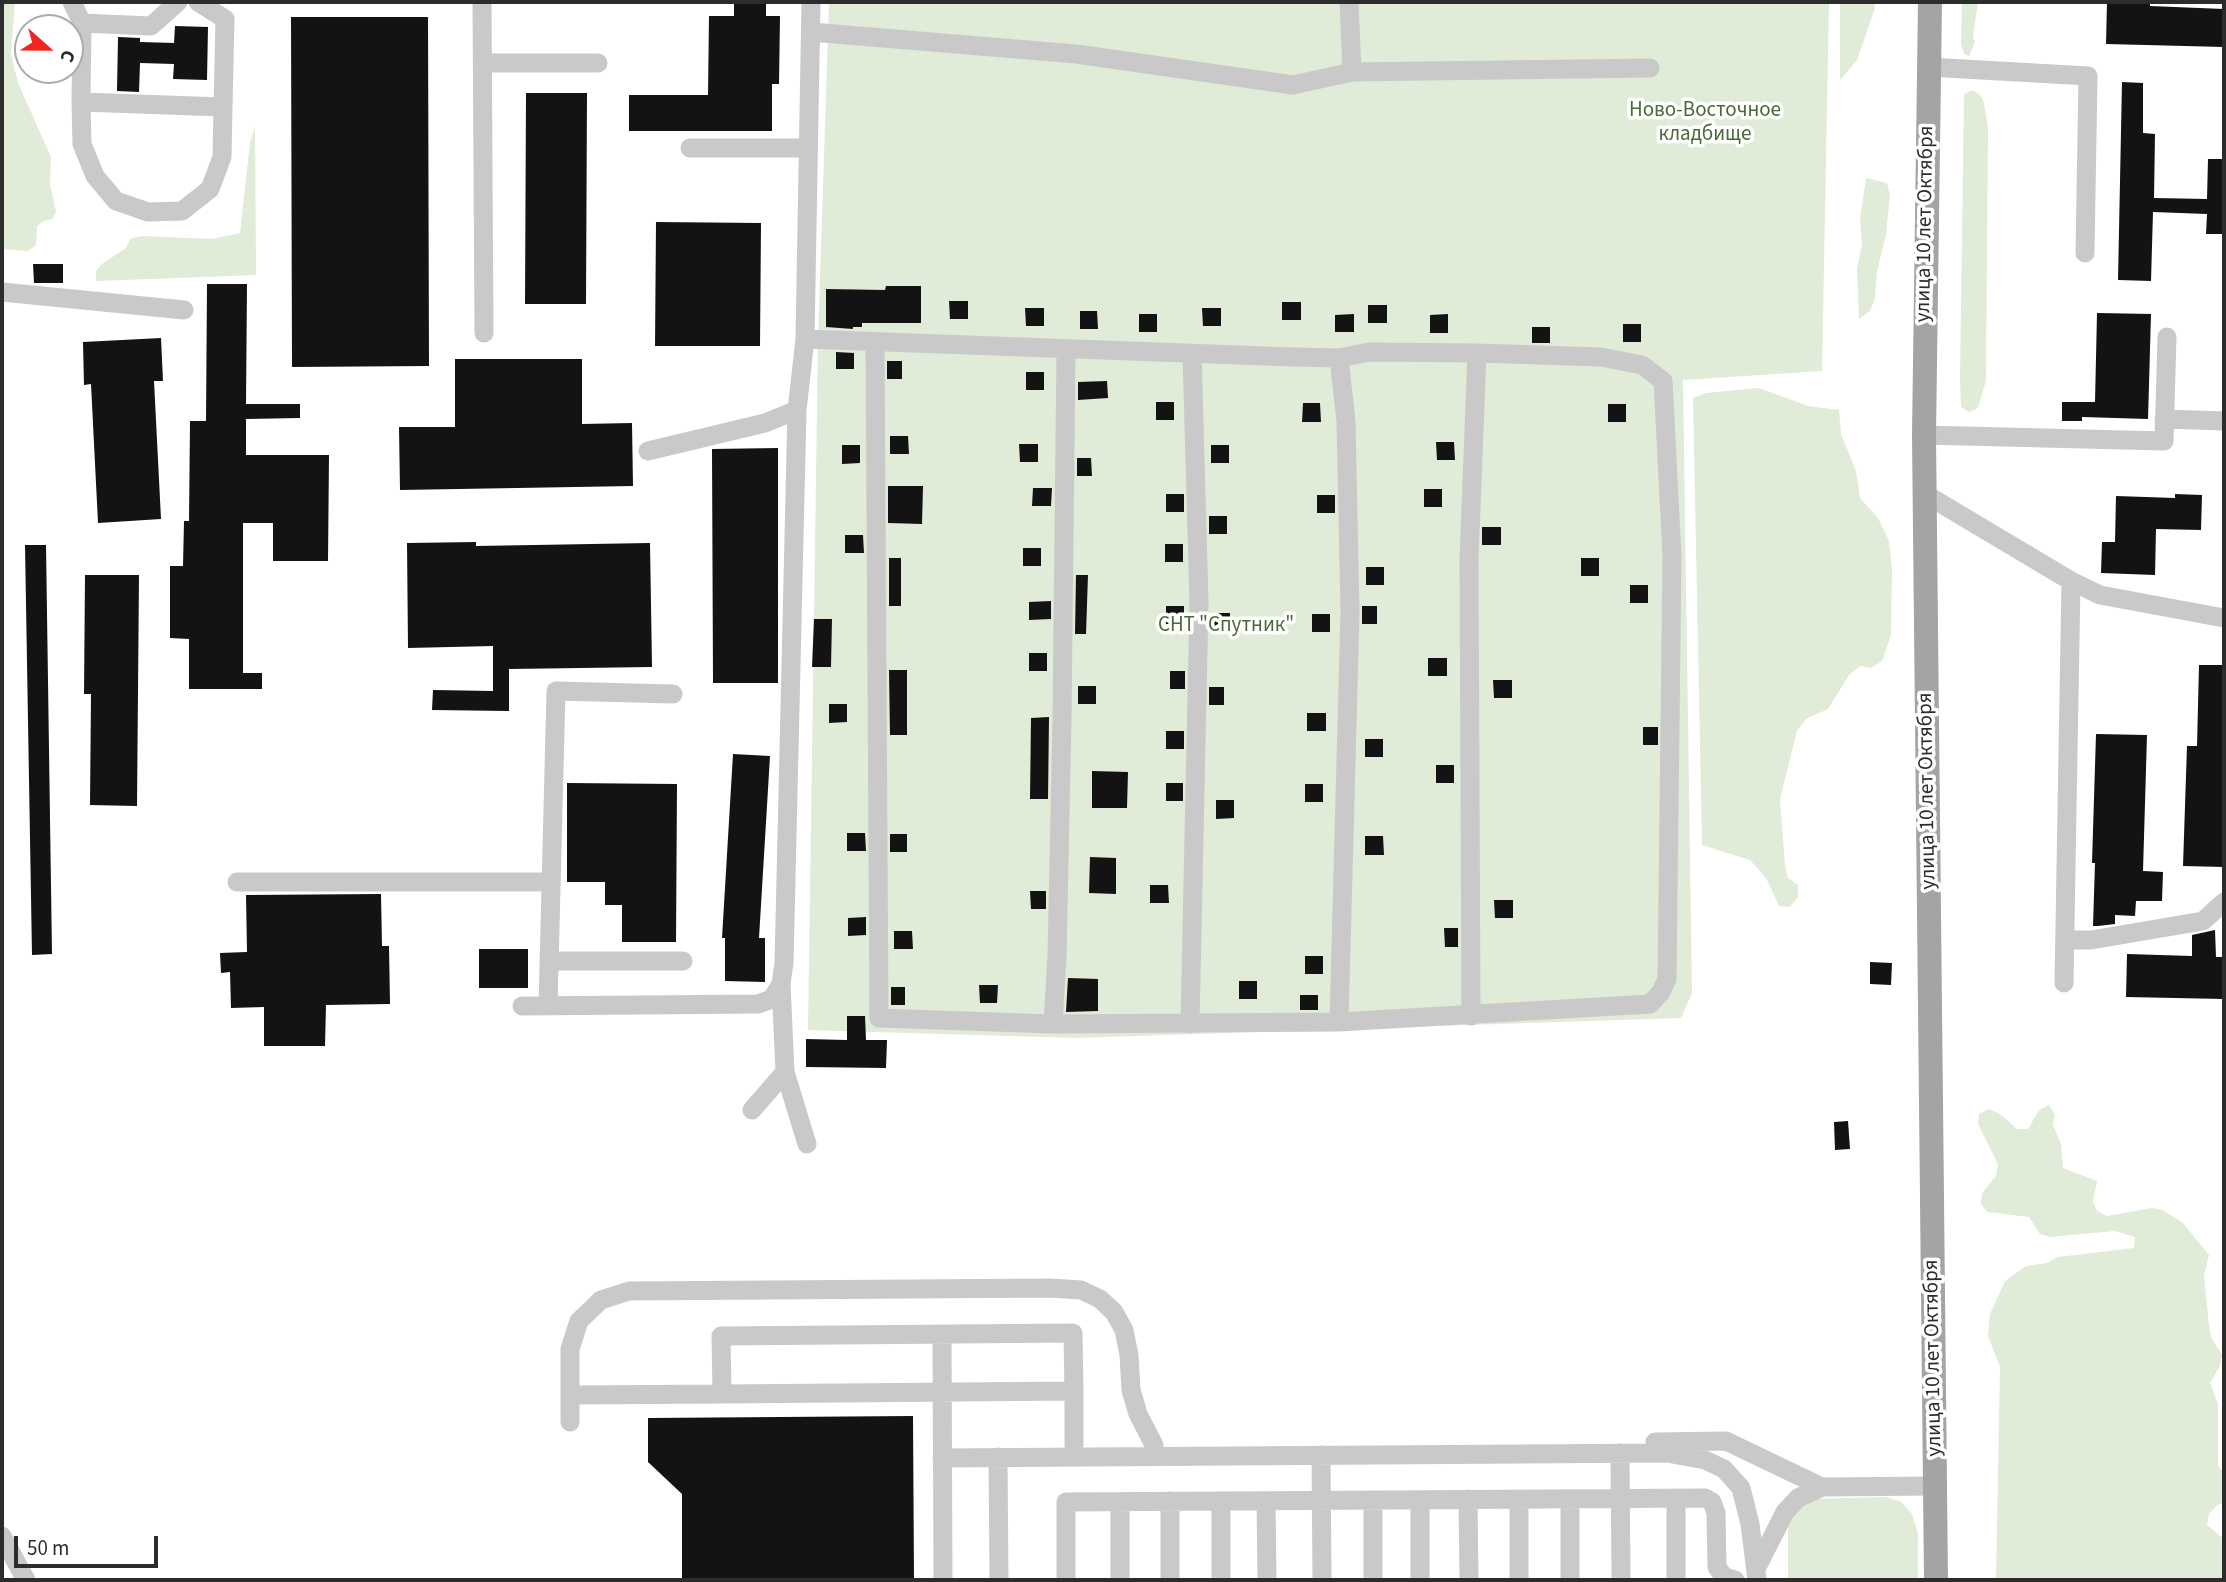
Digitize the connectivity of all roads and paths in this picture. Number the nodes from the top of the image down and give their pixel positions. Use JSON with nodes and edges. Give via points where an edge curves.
{"nodes":[{"id":1,"x":178,"y":2,"type":"edge"},
{"id":2,"x":198,"y":2,"type":"edge"},
{"id":3,"x":482,"y":2,"type":"edge"},
{"id":4,"x":811,"y":2,"type":"edge"},
{"id":5,"x":1349,"y":2,"type":"edge"},
{"id":6,"x":1930,"y":2,"type":"edge"},
{"id":7,"x":84,"y":23,"type":"edge"},
{"id":8,"x":811,"y":32,"type":"junction"},
{"id":9,"x":483,"y":63,"type":"junction"},
{"id":10,"x":598,"y":63,"type":"dead end"},
{"id":11,"x":1650,"y":68,"type":"dead end"},
{"id":12,"x":1928,"y":68,"type":"junction"},
{"id":13,"x":1352,"y":72,"type":"junction"},
{"id":14,"x":81,"y":84,"type":"edge"},
{"id":15,"x":81,"y":102,"type":"junction"},
{"id":16,"x":223,"y":107,"type":"junction"},
{"id":17,"x":690,"y":148,"type":"dead end"},
{"id":18,"x":807,"y":148,"type":"junction"},
{"id":19,"x":2085,"y":253,"type":"dead end"},
{"id":20,"x":2,"y":292,"type":"edge"},
{"id":21,"x":184,"y":310,"type":"dead end"},
{"id":22,"x":484,"y":333,"type":"dead end"},
{"id":23,"x":2167,"y":337,"type":"dead end"},
{"id":24,"x":805,"y":339,"type":"junction"},
{"id":25,"x":876,"y":342,"type":"junction"},
{"id":26,"x":1066,"y":349,"type":"junction"},
{"id":27,"x":1192,"y":353,"type":"junction"},
{"id":28,"x":1477,"y":353,"type":"junction"},
{"id":29,"x":1339,"y":358,"type":"junction"},
{"id":30,"x":797,"y":410,"type":"junction"},
{"id":31,"x":2164,"y":419,"type":"junction"},
{"id":32,"x":2224,"y":421,"type":"edge"},
{"id":33,"x":1924,"y":435,"type":"junction"},
{"id":34,"x":648,"y":452,"type":"dead end"},
{"id":35,"x":1925,"y":494,"type":"junction"},
{"id":36,"x":2071,"y":581,"type":"junction"},
{"id":37,"x":2224,"y":618,"type":"edge"},
{"id":38,"x":673,"y":694,"type":"dead end"},
{"id":39,"x":551,"y":882,"type":"junction"},
{"id":40,"x":237,"y":883,"type":"dead end"},
{"id":41,"x":2224,"y":902,"type":"edge"},
{"id":42,"x":2065,"y":940,"type":"junction"},
{"id":43,"x":549,"y":961,"type":"junction"},
{"id":44,"x":683,"y":961,"type":"dead end"},
{"id":45,"x":2064,"y":983,"type":"dead end"},
{"id":46,"x":781,"y":984,"type":"junction"},
{"id":47,"x":522,"y":1006,"type":"dead end"},
{"id":48,"x":548,"y":1006,"type":"junction"},
{"id":49,"x":1471,"y":1016,"type":"junction"},
{"id":50,"x":1339,"y":1022,"type":"junction"},
{"id":51,"x":1053,"y":1024,"type":"junction"},
{"id":52,"x":1190,"y":1024,"type":"junction"},
{"id":53,"x":785,"y":1072,"type":"junction"},
{"id":54,"x":752,"y":1110,"type":"dead end"},
{"id":55,"x":807,"y":1144,"type":"dead end"},
{"id":56,"x":942,"y":1334,"type":"junction"},
{"id":57,"x":1074,"y":1391,"type":"junction"},
{"id":58,"x":942,"y":1392,"type":"junction"},
{"id":59,"x":722,"y":1394,"type":"junction"},
{"id":60,"x":570,"y":1395,"type":"junction"},
{"id":61,"x":570,"y":1422,"type":"dead end"},
{"id":62,"x":1154,"y":1445,"type":"junction"},
{"id":63,"x":1074,"y":1446,"type":"junction"},
{"id":64,"x":942,"y":1452,"type":"junction"},
{"id":65,"x":1620,"y":1453,"type":"junction"},
{"id":66,"x":1321,"y":1455,"type":"junction"},
{"id":67,"x":998,"y":1457,"type":"junction"},
{"id":68,"x":1935,"y":1486,"type":"junction"},
{"id":69,"x":1822,"y":1487,"type":"junction"},
{"id":70,"x":1621,"y":1498,"type":"junction"},
{"id":71,"x":1676,"y":1498,"type":"junction"},
{"id":72,"x":1468,"y":1499,"type":"junction"},
{"id":73,"x":1519,"y":1499,"type":"junction"},
{"id":74,"x":1570,"y":1499,"type":"junction"},
{"id":75,"x":1321,"y":1500,"type":"junction"},
{"id":76,"x":1373,"y":1500,"type":"junction"},
{"id":77,"x":1420,"y":1500,"type":"junction"},
{"id":78,"x":1170,"y":1501,"type":"junction"},
{"id":79,"x":1221,"y":1501,"type":"junction"},
{"id":80,"x":1266,"y":1501,"type":"junction"},
{"id":81,"x":1120,"y":1502,"type":"junction"},
{"id":82,"x":2,"y":1536,"type":"edge"},
{"id":83,"x":1751,"y":1577,"type":"edge"},
{"id":84,"x":26,"y":1580,"type":"edge"},
{"id":85,"x":943,"y":1580,"type":"edge"},
{"id":86,"x":999,"y":1580,"type":"edge"},
{"id":87,"x":1066,"y":1580,"type":"edge"},
{"id":88,"x":1120,"y":1580,"type":"edge"},
{"id":89,"x":1170,"y":1580,"type":"edge"},
{"id":90,"x":1221,"y":1580,"type":"edge"},
{"id":91,"x":1266,"y":1580,"type":"edge"},
{"id":92,"x":1322,"y":1580,"type":"edge"},
{"id":93,"x":1373,"y":1580,"type":"edge"},
{"id":94,"x":1420,"y":1580,"type":"edge"},
{"id":95,"x":1469,"y":1580,"type":"edge"},
{"id":96,"x":1519,"y":1580,"type":"edge"},
{"id":97,"x":1570,"y":1580,"type":"edge"},
{"id":98,"x":1621,"y":1580,"type":"edge"},
{"id":99,"x":1676,"y":1580,"type":"edge"},
{"id":100,"x":1735,"y":1580,"type":"edge"},
{"id":101,"x":1936,"y":1580,"type":"edge"}],
"edges":[{"from":1,"to":7,"type":"street","via":[[151,26]]},
{"from":2,"to":16,"type":"street","via":[[225,19]]},
{"from":3,"to":9,"type":"street"},
{"from":4,"to":8,"type":"street"},
{"from":5,"to":13,"type":"street"},
{"from":6,"to":12,"type":"main road","name":"улица 10 лет Октября"},
{"from":8,"to":13,"type":"street","via":[[1076,54],[1293,85]]},
{"from":8,"to":18,"type":"street"},
{"from":9,"to":10,"type":"street"},
{"from":9,"to":22,"type":"street"},
{"from":11,"to":13,"type":"street"},
{"from":12,"to":19,"type":"street","via":[[2088,76]]},
{"from":12,"to":33,"type":"main road","name":"улица 10 лет Октября"},
{"from":14,"to":15,"type":"street"},
{"from":15,"to":16,"type":"street"},
{"from":15,"to":16,"type":"street","via":[[82,144],[94,176],[116,201],[148,212],[182,211],[210,189],[222,157]]},
{"from":17,"to":18,"type":"street"},
{"from":18,"to":24,"type":"street"},
{"from":20,"to":21,"type":"street"},
{"from":23,"to":31,"type":"street"},
{"from":24,"to":25,"type":"street"},
{"from":24,"to":30,"type":"street"},
{"from":25,"to":26,"type":"street"},
{"from":25,"to":51,"type":"street","via":[[879,1018]]},
{"from":26,"to":27,"type":"street"},
{"from":26,"to":51,"type":"street"},
{"from":27,"to":29,"type":"street"},
{"from":27,"to":52,"type":"street","via":[[1199,602]]},
{"from":28,"to":29,"type":"street","via":[[1369,352]]},
{"from":28,"to":49,"type":"street","via":[[1469,559]]},
{"from":28,"to":49,"type":"street","via":[[1601,357],[1642,365],[1663,381],[1672,555],[1667,979],[1650,1004]]},
{"from":29,"to":50,"type":"street","via":[[1346,422],[1350,612]]},
{"from":30,"to":34,"type":"street","via":[[765,423]]},
{"from":30,"to":46,"type":"street"},
{"from":31,"to":32,"type":"street"},
{"from":31,"to":33,"type":"street","via":[[2164,441]]},
{"from":33,"to":35,"type":"main road","name":"улица 10 лет Октября"},
{"from":35,"to":36,"type":"street"},
{"from":35,"to":68,"type":"main road","name":"улица 10 лет Октября"},
{"from":36,"to":37,"type":"street","via":[[2100,594]]},
{"from":36,"to":42,"type":"street"},
{"from":38,"to":39,"type":"street","via":[[556,691]]},
{"from":39,"to":40,"type":"street"},
{"from":39,"to":43,"type":"street"},
{"from":41,"to":42,"type":"street","via":[[2203,921],[2091,940]]},
{"from":42,"to":45,"type":"street"},
{"from":43,"to":44,"type":"street"},
{"from":43,"to":48,"type":"street"},
{"from":46,"to":48,"type":"street","via":[[772,999],[758,1004]]},
{"from":46,"to":53,"type":"street"},
{"from":47,"to":48,"type":"street"},
{"from":49,"to":50,"type":"street"},
{"from":50,"to":52,"type":"street"},
{"from":51,"to":52,"type":"street"},
{"from":53,"to":54,"type":"street"},
{"from":53,"to":55,"type":"street"},
{"from":56,"to":57,"type":"street","via":[[1073,1333]]},
{"from":56,"to":58,"type":"street"},
{"from":56,"to":59,"type":"street","via":[[721,1336]]},
{"from":57,"to":58,"type":"street"},
{"from":57,"to":63,"type":"street"},
{"from":58,"to":59,"type":"street"},
{"from":58,"to":64,"type":"street"},
{"from":59,"to":60,"type":"street"},
{"from":60,"to":61,"type":"street"},
{"from":60,"to":62,"type":"street","via":[[570,1349],[579,1321],[601,1300],[629,1291],[1081,1290],[1114,1312],[1124,1330],[1130,1390]]},
{"from":62,"to":63,"type":"street"},
{"from":62,"to":69,"type":"street","via":[[1726,1441]]},
{"from":63,"to":64,"type":"street"},
{"from":64,"to":67,"type":"street"},
{"from":64,"to":85,"type":"street"},
{"from":65,"to":66,"type":"street"},
{"from":65,"to":70,"type":"street"},
{"from":65,"to":83,"type":"street","via":[[1667,1453],[1705,1460],[1724,1469],[1746,1500]]},
{"from":66,"to":67,"type":"street"},
{"from":66,"to":75,"type":"street"},
{"from":67,"to":86,"type":"street"},
{"from":68,"to":69,"type":"street"},
{"from":68,"to":101,"type":"main road","name":"улица 10 лет Октября"},
{"from":69,"to":83,"type":"street","via":[[1798,1498],[1785,1512]]},
{"from":70,"to":71,"type":"street"},
{"from":70,"to":74,"type":"street"},
{"from":70,"to":98,"type":"street"},
{"from":71,"to":99,"type":"street"},
{"from":71,"to":100,"type":"street","via":[[1712,1502],[1717,1567],[1724,1577]]},
{"from":72,"to":73,"type":"street"},
{"from":72,"to":77,"type":"street"},
{"from":72,"to":95,"type":"street"},
{"from":73,"to":74,"type":"street"},
{"from":73,"to":96,"type":"street"},
{"from":74,"to":97,"type":"street"},
{"from":75,"to":76,"type":"street"},
{"from":75,"to":80,"type":"street"},
{"from":75,"to":92,"type":"street"},
{"from":76,"to":77,"type":"street"},
{"from":76,"to":93,"type":"street"},
{"from":77,"to":94,"type":"street"},
{"from":78,"to":79,"type":"street"},
{"from":78,"to":81,"type":"street"},
{"from":78,"to":89,"type":"street"},
{"from":79,"to":80,"type":"street"},
{"from":79,"to":90,"type":"street"},
{"from":80,"to":91,"type":"street"},
{"from":81,"to":87,"type":"street","via":[[1066,1502]]},
{"from":81,"to":88,"type":"street"},
{"from":82,"to":84,"type":"street"}]}
